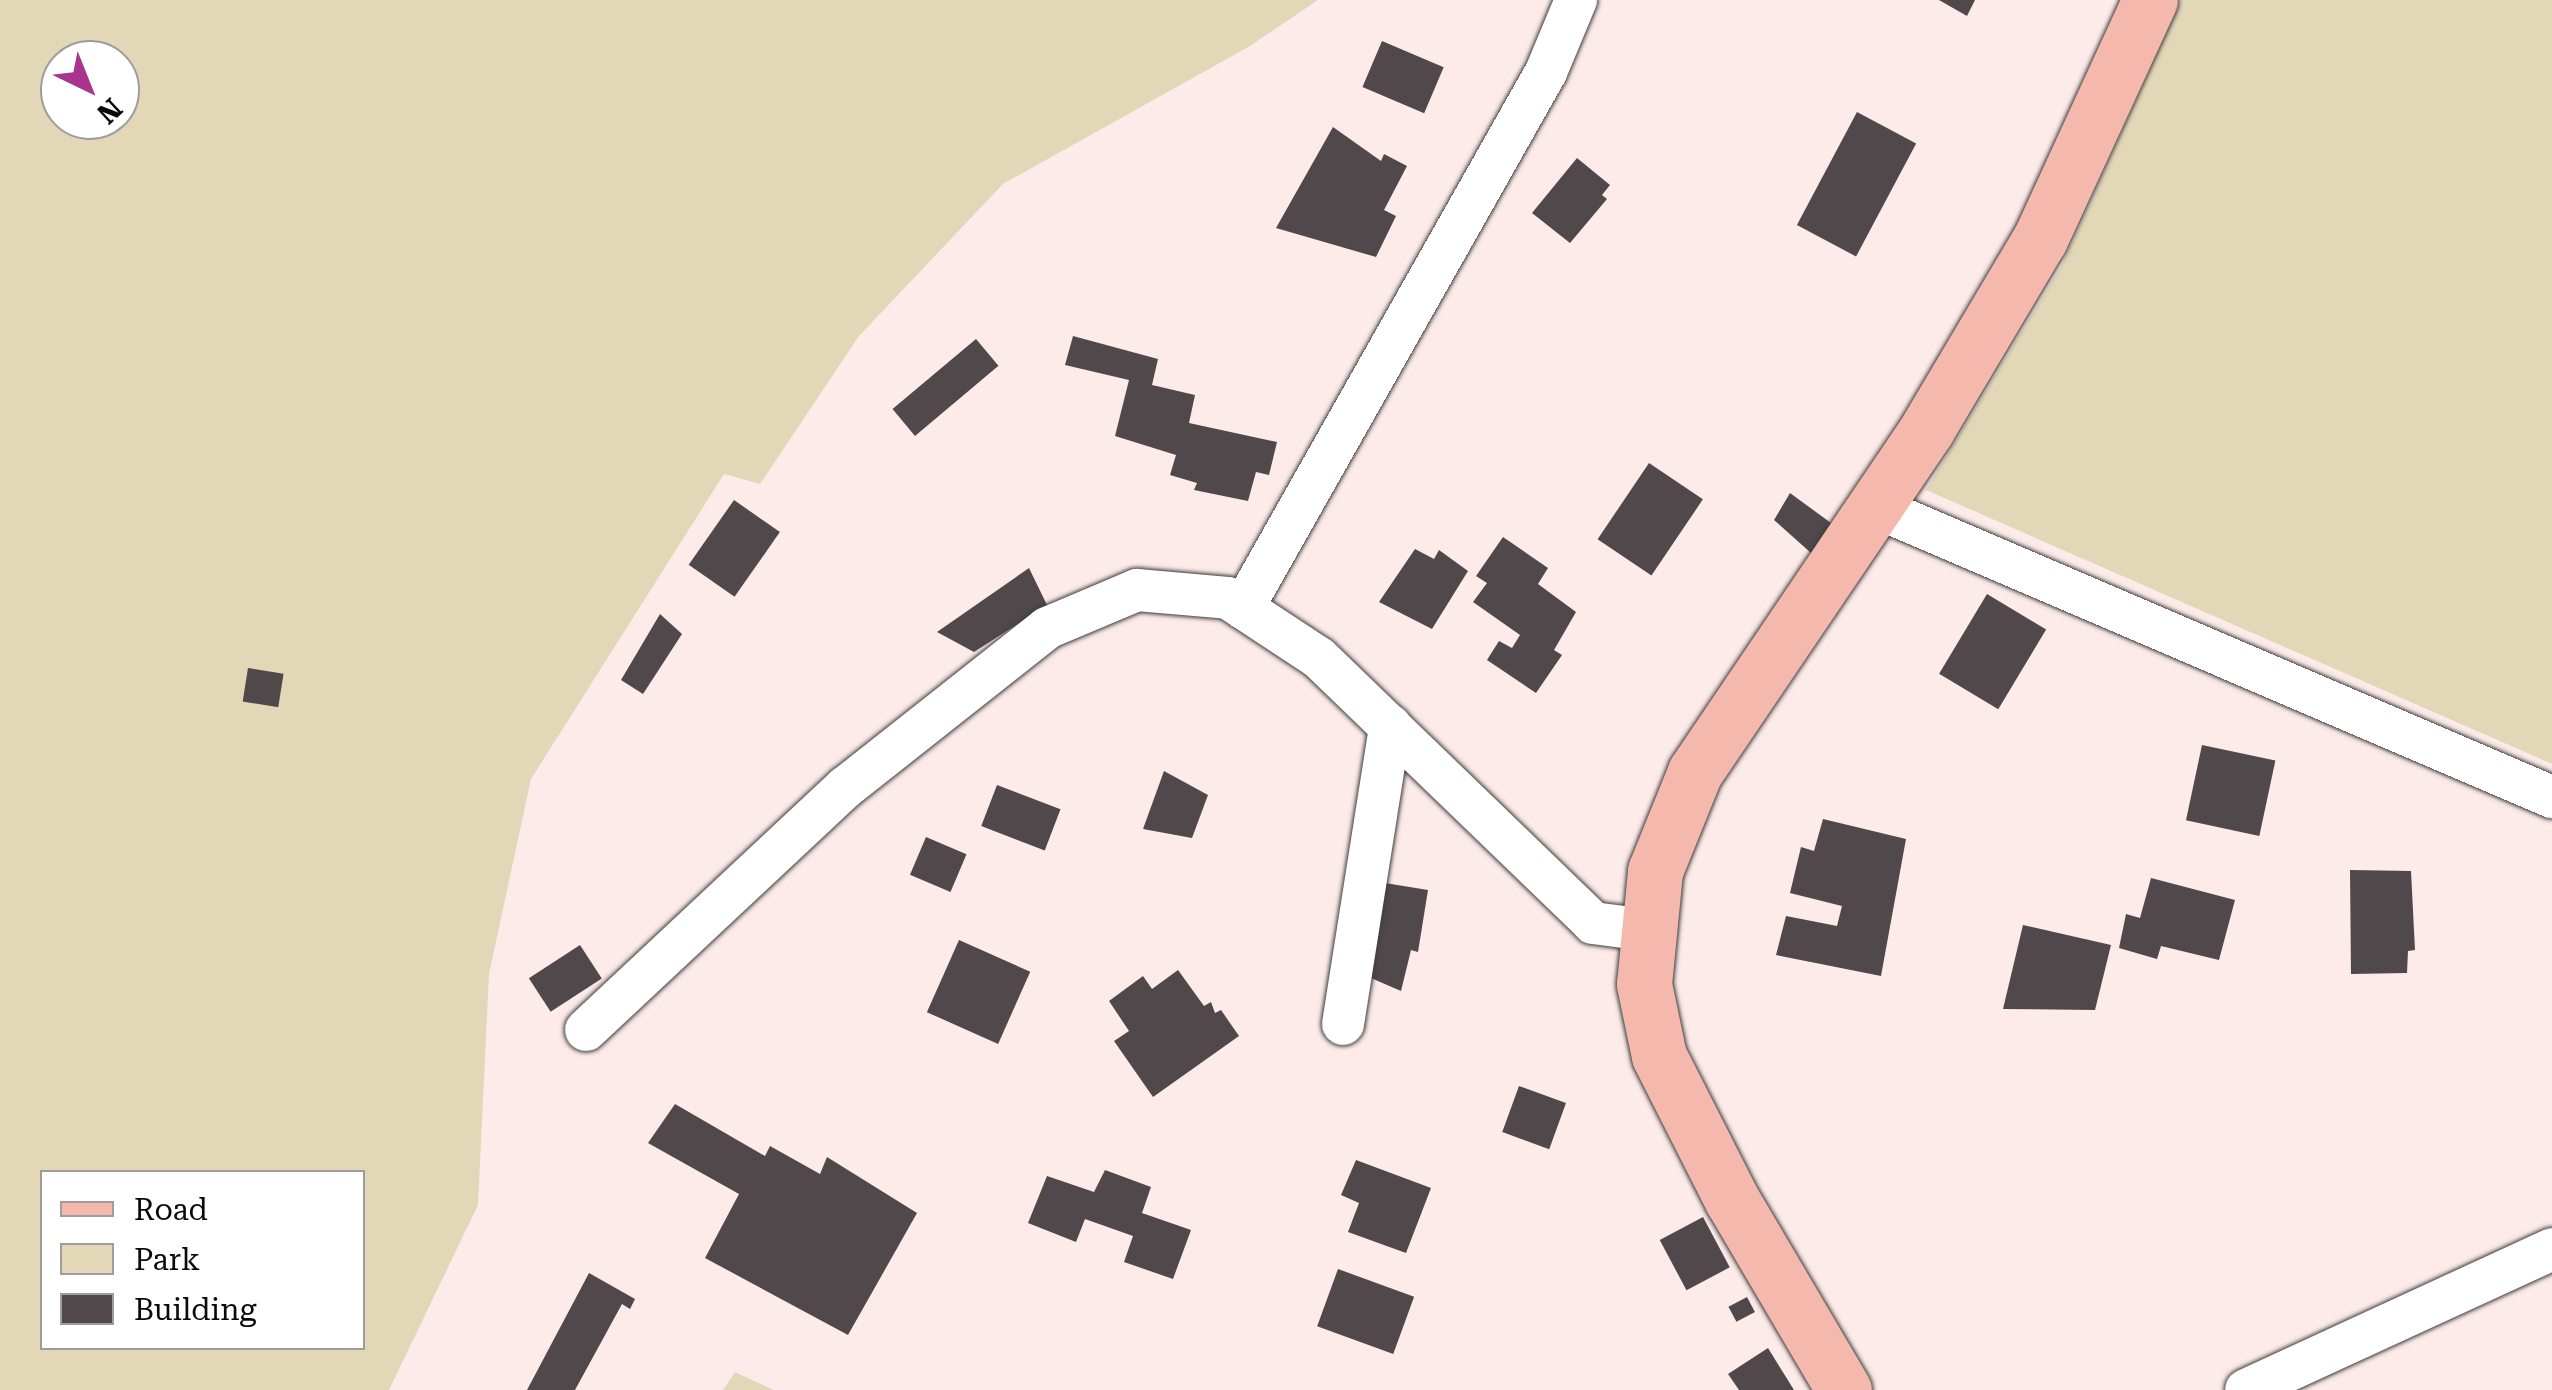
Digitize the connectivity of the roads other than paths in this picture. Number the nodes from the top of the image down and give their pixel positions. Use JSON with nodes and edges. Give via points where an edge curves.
{"nodes":[{"id":1,"x":1576,"y":0,"type":"edge"},
{"id":2,"x":2150,"y":0,"type":"edge"},
{"id":3,"x":1873,"y":506,"type":"junction"},
{"id":4,"x":1243,"y":608,"type":"junction"},
{"id":5,"x":1390,"y":726,"type":"junction"},
{"id":6,"x":2552,"y":797,"type":"edge"},
{"id":7,"x":1646,"y":930,"type":"junction"},
{"id":8,"x":1343,"y":1024,"type":"dead end"},
{"id":9,"x":586,"y":1030,"type":"dead end"},
{"id":10,"x":2552,"y":1250,"type":"edge"},
{"id":11,"x":1844,"y":1390,"type":"edge"},
{"id":12,"x":2246,"y":1390,"type":"edge"}],
"edges":[{"from":1,"to":4,"type":"street","via":[[1546,72]]},
{"from":2,"to":3,"type":"main road","via":[[2040,239]]},
{"from":3,"to":6,"type":"street"},
{"from":3,"to":7,"type":"main road","via":[[1695,772],[1655,871]]},
{"from":4,"to":5,"type":"street","via":[[1319,658]]},
{"from":4,"to":9,"type":"street","via":[[1228,598],[1137,590],[1047,628],[846,787]]},
{"from":5,"to":7,"type":"street","via":[[1593,923]]},
{"from":5,"to":8,"type":"street"},
{"from":7,"to":11,"type":"main road","via":[[1644,984],[1660,1056],[1732,1200]]},
{"from":10,"to":12,"type":"street"}]}
